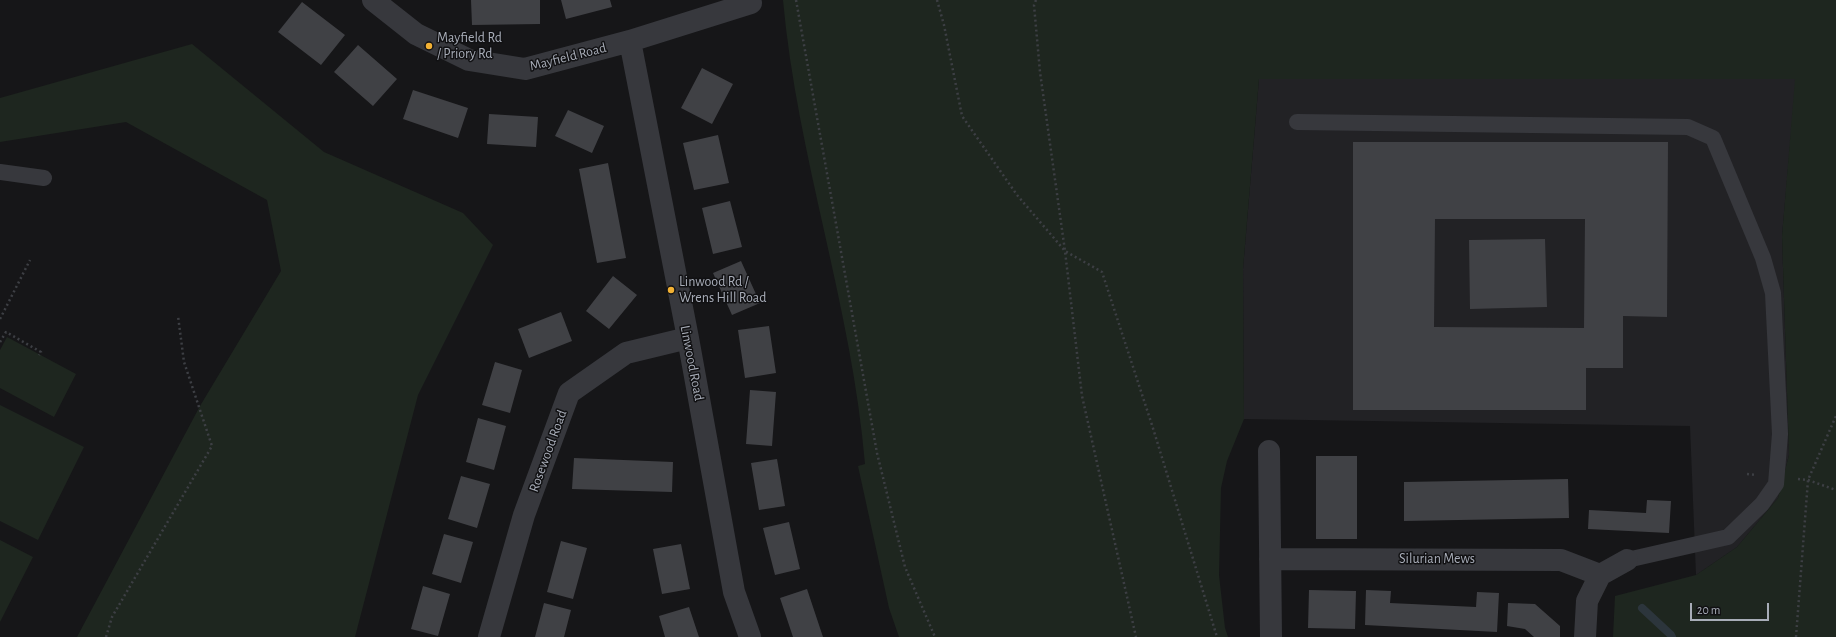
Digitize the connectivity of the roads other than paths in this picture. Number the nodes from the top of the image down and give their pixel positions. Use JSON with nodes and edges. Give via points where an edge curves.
{"nodes":[{"id":1,"x":373,"y":0,"type":"edge"},
{"id":2,"x":751,"y":2,"type":"dead end"},
{"id":3,"x":630,"y":41,"type":"junction"},
{"id":4,"x":1297,"y":122,"type":"dead end"},
{"id":5,"x":0,"y":172,"type":"edge"},
{"id":6,"x":44,"y":178,"type":"dead end"},
{"id":7,"x":688,"y":338,"type":"junction"},
{"id":8,"x":1269,"y":451,"type":"dead end"},
{"id":9,"x":1270,"y":559,"type":"junction"},
{"id":10,"x":1628,"y":560,"type":"joint"},
{"id":11,"x":1600,"y":575,"type":"junction"},
{"id":12,"x":489,"y":637,"type":"edge"},
{"id":13,"x":750,"y":637,"type":"edge"},
{"id":14,"x":1271,"y":637,"type":"edge"},
{"id":15,"x":1585,"y":637,"type":"edge"}],
"edges":[{"from":1,"to":3,"type":"street","name":"Mayfield Road","via":[[416,34],[469,60],[525,69]]},
{"from":2,"to":3,"type":"street","name":"Mayfield Road"},
{"from":3,"to":7,"type":"street","name":"Linwood Road"},
{"from":4,"to":10,"type":"lane","via":[[1688,127],[1713,138],[1763,258],[1773,292],[1780,434],[1776,484],[1762,504],[1728,537]]},
{"from":5,"to":6,"type":"lane"},
{"from":7,"to":12,"type":"street","name":"Rosewood Road","via":[[626,353],[569,393],[524,515]]},
{"from":7,"to":13,"type":"street","name":"Linwood Road","via":[[734,592]]},
{"from":8,"to":9,"type":"street"},
{"from":9,"to":11,"type":"street","name":"Silurian Mews","via":[[1561,560]]},
{"from":9,"to":14,"type":"street"},
{"from":10,"to":11,"type":"street"},
{"from":11,"to":15,"type":"street","via":[[1587,601]]}]}
